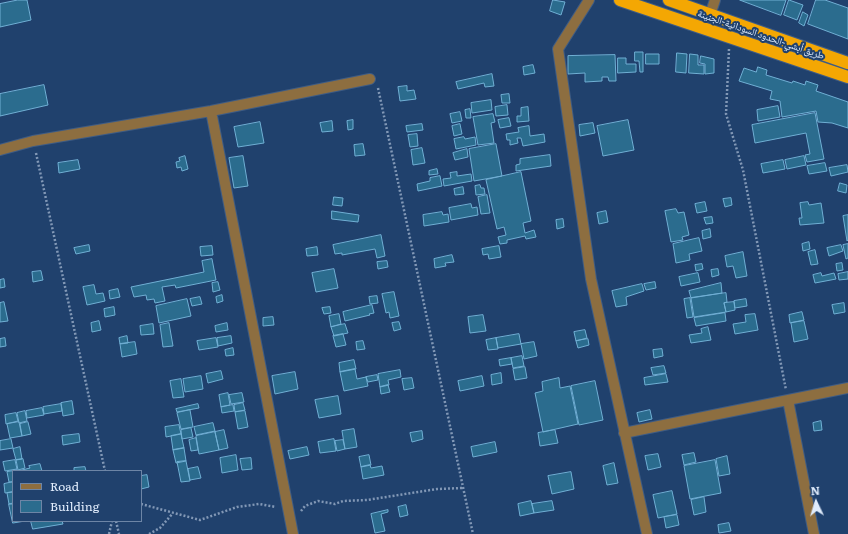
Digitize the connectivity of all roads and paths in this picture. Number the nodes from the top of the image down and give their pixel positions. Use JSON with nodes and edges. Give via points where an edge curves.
{"nodes":[{"id":1,"x":589,"y":0,"type":"edge"},
{"id":2,"x":620,"y":0,"type":"edge"},
{"id":3,"x":670,"y":0,"type":"edge"},
{"id":4,"x":714,"y":0,"type":"edge"},
{"id":5,"x":710,"y":15,"type":"junction"},
{"id":6,"x":729,"y":37,"type":"junction"},
{"id":7,"x":848,"y":63,"type":"edge"},
{"id":8,"x":848,"y":78,"type":"edge"},
{"id":9,"x":373,"y":81,"type":"joint"},
{"id":10,"x":211,"y":111,"type":"junction"},
{"id":11,"x":33,"y":141,"type":"junction"},
{"id":12,"x":0,"y":150,"type":"edge"},
{"id":13,"x":848,"y":388,"type":"edge"},
{"id":14,"x":788,"y":400,"type":"junction"},
{"id":15,"x":624,"y":433,"type":"junction"},
{"id":16,"x":105,"y":470,"type":"edge"},
{"id":17,"x":173,"y":513,"type":"dead end"},
{"id":18,"x":112,"y":522,"type":"edge"},
{"id":19,"x":116,"y":522,"type":"edge"},
{"id":20,"x":109,"y":534,"type":"edge"},
{"id":21,"x":119,"y":534,"type":"edge"},
{"id":22,"x":149,"y":534,"type":"edge"},
{"id":23,"x":293,"y":534,"type":"edge"},
{"id":24,"x":473,"y":534,"type":"edge"},
{"id":25,"x":647,"y":534,"type":"edge"},
{"id":26,"x":814,"y":534,"type":"edge"}],
"edges":[{"from":1,"to":15,"type":"street","via":[[558,49],[591,279]]},
{"from":2,"to":6,"type":"highway","name":"طريق أبشي-الحدود السودانية-الجنينة"},
{"from":3,"to":5,"type":"highway"},
{"from":4,"to":5,"type":"street"},
{"from":5,"to":7,"type":"highway"},
{"from":6,"to":8,"type":"highway","name":"طريق أبشي-الحدود السودانية-الجنينة"},
{"from":6,"to":14,"type":"path","via":[[726,114],[743,170]]},
{"from":9,"to":10,"type":"street"},
{"from":9,"to":24,"type":"path"},
{"from":10,"to":11,"type":"street"},
{"from":10,"to":23,"type":"street"},
{"from":11,"to":12,"type":"street"},
{"from":11,"to":16,"type":"path"},
{"from":13,"to":14,"type":"street"},
{"from":14,"to":15,"type":"street"},
{"from":14,"to":26,"type":"street"},
{"from":15,"to":25,"type":"street"},
{"from":17,"to":22,"type":"path","via":[[160,528]]},
{"from":18,"to":20,"type":"path"},
{"from":19,"to":21,"type":"path"}]}
